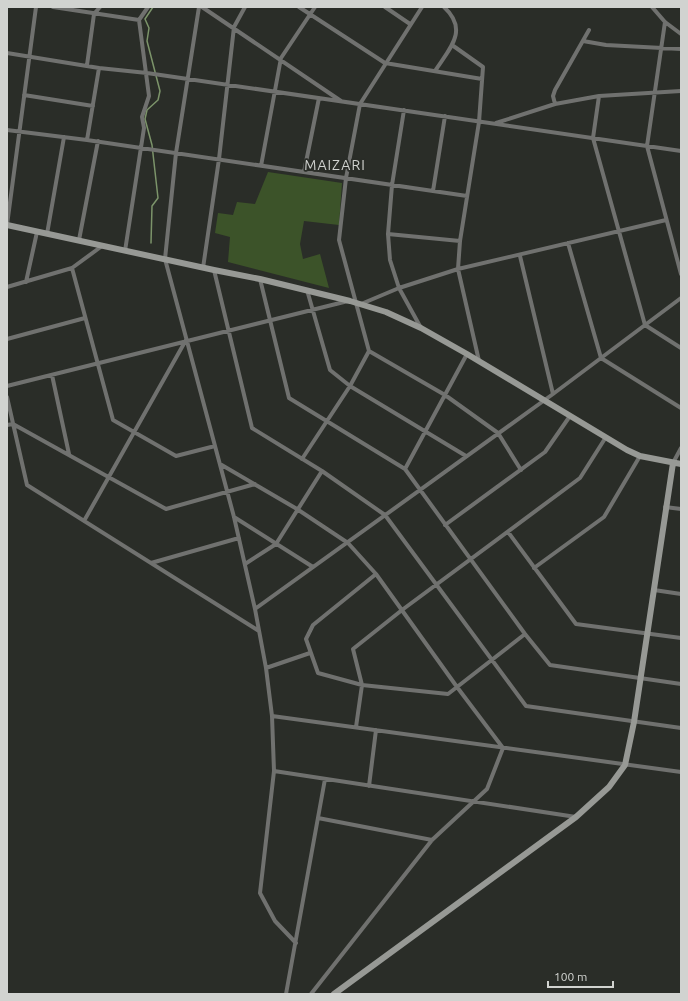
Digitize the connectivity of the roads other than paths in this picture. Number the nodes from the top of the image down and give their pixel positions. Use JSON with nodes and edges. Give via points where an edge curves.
{"nodes":[{"id":1,"x":36,"y":7,"type":"edge"},
{"id":2,"x":53,"y":7,"type":"edge"},
{"id":3,"x":100,"y":7,"type":"edge"},
{"id":4,"x":148,"y":7,"type":"edge"},
{"id":5,"x":199,"y":7,"type":"edge"},
{"id":6,"x":202,"y":7,"type":"edge"},
{"id":7,"x":245,"y":7,"type":"edge"},
{"id":8,"x":299,"y":7,"type":"edge"},
{"id":9,"x":315,"y":7,"type":"edge"},
{"id":10,"x":385,"y":7,"type":"edge"},
{"id":11,"x":422,"y":7,"type":"edge"},
{"id":12,"x":444,"y":7,"type":"edge"},
{"id":13,"x":652,"y":7,"type":"edge"},
{"id":14,"x":94,"y":14,"type":"junction"},
{"id":15,"x":310,"y":14,"type":"junction"},
{"id":16,"x":139,"y":20,"type":"junction"},
{"id":17,"x":665,"y":22,"type":"junction"},
{"id":18,"x":410,"y":24,"type":"junction"},
{"id":19,"x":234,"y":27,"type":"junction"},
{"id":20,"x":590,"y":30,"type":"dead end"},
{"id":21,"x":681,"y":34,"type":"edge"},
{"id":22,"x":583,"y":41,"type":"junction"},
{"id":23,"x":452,"y":45,"type":"junction"},
{"id":24,"x":661,"y":48,"type":"junction"},
{"id":25,"x":681,"y":49,"type":"edge"},
{"id":26,"x":7,"y":53,"type":"edge"},
{"id":27,"x":29,"y":58,"type":"junction"},
{"id":28,"x":281,"y":58,"type":"junction"},
{"id":29,"x":385,"y":63,"type":"junction"},
{"id":30,"x":87,"y":65,"type":"junction"},
{"id":31,"x":99,"y":68,"type":"junction"},
{"id":32,"x":435,"y":71,"type":"junction"},
{"id":33,"x":147,"y":73,"type":"junction"},
{"id":34,"x":187,"y":78,"type":"junction"},
{"id":35,"x":482,"y":79,"type":"junction"},
{"id":36,"x":226,"y":84,"type":"junction"},
{"id":37,"x":273,"y":91,"type":"junction"},
{"id":38,"x":681,"y":91,"type":"edge"},
{"id":39,"x":654,"y":92,"type":"junction"},
{"id":40,"x":24,"y":95,"type":"junction"},
{"id":41,"x":599,"y":96,"type":"junction"},
{"id":42,"x":319,"y":98,"type":"junction"},
{"id":43,"x":342,"y":101,"type":"junction"},
{"id":44,"x":360,"y":104,"type":"junction"},
{"id":45,"x":555,"y":104,"type":"junction"},
{"id":46,"x":93,"y":106,"type":"junction"},
{"id":47,"x":404,"y":110,"type":"junction"},
{"id":48,"x":445,"y":116,"type":"junction"},
{"id":49,"x":479,"y":122,"type":"junction"},
{"id":50,"x":493,"y":123,"type":"junction"},
{"id":51,"x":7,"y":130,"type":"edge"},
{"id":52,"x":19,"y":131,"type":"junction"},
{"id":53,"x":64,"y":137,"type":"junction"},
{"id":54,"x":593,"y":138,"type":"junction"},
{"id":55,"x":87,"y":140,"type":"junction"},
{"id":56,"x":98,"y":141,"type":"junction"},
{"id":57,"x":647,"y":146,"type":"junction"},
{"id":58,"x":141,"y":148,"type":"junction"},
{"id":59,"x":681,"y":151,"type":"edge"},
{"id":60,"x":176,"y":153,"type":"junction"},
{"id":61,"x":219,"y":159,"type":"junction"},
{"id":62,"x":261,"y":166,"type":"junction"},
{"id":63,"x":304,"y":172,"type":"junction"},
{"id":64,"x":346,"y":178,"type":"junction"},
{"id":65,"x":392,"y":185,"type":"junction"},
{"id":66,"x":433,"y":191,"type":"junction"},
{"id":67,"x":467,"y":196,"type":"junction"},
{"id":68,"x":666,"y":220,"type":"junction"},
{"id":69,"x":7,"y":225,"type":"edge"},
{"id":70,"x":618,"y":231,"type":"junction"},
{"id":71,"x":37,"y":232,"type":"junction"},
{"id":72,"x":47,"y":234,"type":"junction"},
{"id":73,"x":388,"y":234,"type":"junction"},
{"id":74,"x":79,"y":240,"type":"junction"},
{"id":75,"x":460,"y":241,"type":"junction"},
{"id":76,"x":568,"y":243,"type":"junction"},
{"id":77,"x":103,"y":245,"type":"junction"},
{"id":78,"x":125,"y":251,"type":"junction"},
{"id":79,"x":520,"y":256,"type":"junction"},
{"id":80,"x":165,"y":259,"type":"junction"},
{"id":81,"x":72,"y":268,"type":"junction"},
{"id":82,"x":203,"y":268,"type":"junction"},
{"id":83,"x":458,"y":269,"type":"junction"},
{"id":84,"x":214,"y":270,"type":"junction"},
{"id":85,"x":681,"y":274,"type":"edge"},
{"id":86,"x":260,"y":279,"type":"junction"},
{"id":87,"x":26,"y":282,"type":"junction"},
{"id":88,"x":7,"y":287,"type":"edge"},
{"id":89,"x":399,"y":288,"type":"junction"},
{"id":90,"x":307,"y":290,"type":"junction"},
{"id":91,"x":681,"y":298,"type":"edge"},
{"id":92,"x":355,"y":302,"type":"junction"},
{"id":93,"x":311,"y":310,"type":"junction"},
{"id":94,"x":85,"y":318,"type":"junction"},
{"id":95,"x":269,"y":320,"type":"junction"},
{"id":96,"x":645,"y":326,"type":"junction"},
{"id":97,"x":421,"y":328,"type":"junction"},
{"id":98,"x":228,"y":331,"type":"junction"},
{"id":99,"x":7,"y":339,"type":"edge"},
{"id":100,"x":186,"y":340,"type":"junction"},
{"id":101,"x":681,"y":348,"type":"edge"},
{"id":102,"x":369,"y":351,"type":"junction"},
{"id":103,"x":468,"y":354,"type":"junction"},
{"id":104,"x":601,"y":358,"type":"junction"},
{"id":105,"x":479,"y":362,"type":"junction"},
{"id":106,"x":98,"y":363,"type":"junction"},
{"id":107,"x":52,"y":375,"type":"junction"},
{"id":108,"x":7,"y":386,"type":"edge"},
{"id":109,"x":350,"y":386,"type":"junction"},
{"id":110,"x":553,"y":394,"type":"junction"},
{"id":111,"x":445,"y":395,"type":"junction"},
{"id":112,"x":7,"y":397,"type":"edge"},
{"id":113,"x":544,"y":399,"type":"junction"},
{"id":114,"x":681,"y":408,"type":"edge"},
{"id":115,"x":570,"y":416,"type":"junction"},
{"id":116,"x":327,"y":422,"type":"junction"},
{"id":117,"x":13,"y":424,"type":"junction"},
{"id":118,"x":7,"y":425,"type":"edge"},
{"id":119,"x":426,"y":431,"type":"junction"},
{"id":120,"x":134,"y":432,"type":"junction"},
{"id":121,"x":498,"y":433,"type":"junction"},
{"id":122,"x":606,"y":437,"type":"junction"},
{"id":123,"x":215,"y":446,"type":"junction"},
{"id":124,"x":681,"y":448,"type":"edge"},
{"id":125,"x":69,"y":454,"type":"junction"},
{"id":126,"x":466,"y":456,"type":"junction"},
{"id":127,"x":640,"y":456,"type":"junction"},
{"id":128,"x":302,"y":459,"type":"junction"},
{"id":129,"x":673,"y":463,"type":"junction"},
{"id":130,"x":220,"y":464,"type":"junction"},
{"id":131,"x":681,"y":464,"type":"edge"},
{"id":132,"x":405,"y":470,"type":"junction"},
{"id":133,"x":521,"y":470,"type":"junction"},
{"id":134,"x":322,"y":471,"type":"junction"},
{"id":135,"x":109,"y":477,"type":"junction"},
{"id":136,"x":255,"y":484,"type":"junction"},
{"id":137,"x":419,"y":490,"type":"junction"},
{"id":138,"x":227,"y":492,"type":"junction"},
{"id":139,"x":666,"y":507,"type":"junction"},
{"id":140,"x":297,"y":509,"type":"junction"},
{"id":141,"x":681,"y":509,"type":"edge"},
{"id":142,"x":385,"y":515,"type":"junction"},
{"id":143,"x":234,"y":517,"type":"junction"},
{"id":144,"x":84,"y":521,"type":"junction"},
{"id":145,"x":445,"y":525,"type":"junction"},
{"id":146,"x":508,"y":532,"type":"junction"},
{"id":147,"x":239,"y":538,"type":"junction"},
{"id":148,"x":348,"y":543,"type":"junction"},
{"id":149,"x":276,"y":544,"type":"junction"},
{"id":150,"x":471,"y":560,"type":"junction"},
{"id":151,"x":151,"y":563,"type":"junction"},
{"id":152,"x":245,"y":564,"type":"junction"},
{"id":153,"x":313,"y":567,"type":"junction"},
{"id":154,"x":534,"y":568,"type":"junction"},
{"id":155,"x":376,"y":574,"type":"junction"},
{"id":156,"x":438,"y":584,"type":"junction"},
{"id":157,"x":654,"y":590,"type":"junction"},
{"id":158,"x":681,"y":594,"type":"edge"},
{"id":159,"x":255,"y":609,"type":"junction"},
{"id":160,"x":402,"y":610,"type":"junction"},
{"id":161,"x":259,"y":631,"type":"junction"},
{"id":162,"x":525,"y":634,"type":"junction"},
{"id":163,"x":647,"y":634,"type":"junction"},
{"id":164,"x":681,"y":638,"type":"edge"},
{"id":165,"x":310,"y":653,"type":"junction"},
{"id":166,"x":490,"y":660,"type":"junction"},
{"id":167,"x":266,"y":668,"type":"junction"},
{"id":168,"x":641,"y":679,"type":"junction"},
{"id":169,"x":362,"y":684,"type":"junction"},
{"id":170,"x":681,"y":684,"type":"edge"},
{"id":171,"x":457,"y":687,"type":"junction"},
{"id":172,"x":272,"y":716,"type":"junction"},
{"id":173,"x":634,"y":722,"type":"junction"},
{"id":174,"x":356,"y":727,"type":"junction"},
{"id":175,"x":681,"y":728,"type":"edge"},
{"id":176,"x":376,"y":730,"type":"junction"},
{"id":177,"x":503,"y":748,"type":"junction"},
{"id":178,"x":625,"y":765,"type":"junction"},
{"id":179,"x":274,"y":771,"type":"junction"},
{"id":180,"x":681,"y":772,"type":"edge"},
{"id":181,"x":325,"y":779,"type":"junction"},
{"id":182,"x":369,"y":786,"type":"junction"},
{"id":183,"x":474,"y":802,"type":"junction"},
{"id":184,"x":576,"y":817,"type":"junction"},
{"id":185,"x":318,"y":818,"type":"junction"},
{"id":186,"x":432,"y":840,"type":"junction"},
{"id":187,"x":296,"y":943,"type":"junction"},
{"id":188,"x":286,"y":994,"type":"edge"},
{"id":189,"x":311,"y":994,"type":"edge"},
{"id":190,"x":334,"y":994,"type":"edge"}],
"edges":[{"from":1,"to":27,"type":"street"},
{"from":2,"to":14,"type":"street"},
{"from":3,"to":14,"type":"street"},
{"from":4,"to":16,"type":"street"},
{"from":5,"to":34,"type":"street"},
{"from":6,"to":19,"type":"street"},
{"from":7,"to":19,"type":"street"},
{"from":8,"to":15,"type":"street"},
{"from":9,"to":15,"type":"street"},
{"from":10,"to":18,"type":"street"},
{"from":11,"to":18,"type":"street"},
{"from":12,"to":23,"type":"street","via":[[452,14],[457,25]]},
{"from":13,"to":17,"type":"street"},
{"from":14,"to":16,"type":"street"},
{"from":14,"to":30,"type":"street"},
{"from":15,"to":28,"type":"street"},
{"from":15,"to":29,"type":"street"},
{"from":16,"to":33,"type":"street"},
{"from":17,"to":21,"type":"street"},
{"from":17,"to":24,"type":"street"},
{"from":18,"to":29,"type":"street"},
{"from":19,"to":28,"type":"street"},
{"from":19,"to":36,"type":"street"},
{"from":20,"to":22,"type":"street"},
{"from":22,"to":24,"type":"street"},
{"from":22,"to":45,"type":"street","via":[[555,90]]},
{"from":23,"to":32,"type":"street"},
{"from":23,"to":35,"type":"street","via":[[483,67]]},
{"from":24,"to":25,"type":"street"},
{"from":24,"to":39,"type":"street"},
{"from":26,"to":27,"type":"street"},
{"from":27,"to":30,"type":"street"},
{"from":27,"to":40,"type":"street"},
{"from":28,"to":37,"type":"street"},
{"from":28,"to":43,"type":"street"},
{"from":29,"to":32,"type":"street"},
{"from":29,"to":44,"type":"street"},
{"from":30,"to":31,"type":"street"},
{"from":31,"to":33,"type":"street"},
{"from":31,"to":46,"type":"street"},
{"from":32,"to":35,"type":"street"},
{"from":33,"to":34,"type":"street"},
{"from":33,"to":58,"type":"street","via":[[149,96],[142,117],[144,128]]},
{"from":34,"to":36,"type":"street"},
{"from":34,"to":60,"type":"street"},
{"from":35,"to":49,"type":"street"},
{"from":36,"to":37,"type":"street"},
{"from":36,"to":61,"type":"street"},
{"from":37,"to":42,"type":"street"},
{"from":37,"to":62,"type":"street"},
{"from":38,"to":39,"type":"street"},
{"from":39,"to":41,"type":"street"},
{"from":39,"to":57,"type":"street"},
{"from":40,"to":46,"type":"street"},
{"from":40,"to":52,"type":"street"},
{"from":41,"to":45,"type":"street"},
{"from":41,"to":54,"type":"street"},
{"from":42,"to":43,"type":"street"},
{"from":42,"to":63,"type":"street"},
{"from":43,"to":44,"type":"street"},
{"from":44,"to":47,"type":"street"},
{"from":44,"to":64,"type":"street"},
{"from":45,"to":50,"type":"street"},
{"from":46,"to":55,"type":"street"},
{"from":47,"to":48,"type":"street"},
{"from":47,"to":65,"type":"street"},
{"from":48,"to":49,"type":"street"},
{"from":48,"to":66,"type":"street"},
{"from":49,"to":50,"type":"street"},
{"from":49,"to":67,"type":"street"},
{"from":50,"to":54,"type":"street"},
{"from":51,"to":52,"type":"street"},
{"from":52,"to":53,"type":"street"},
{"from":52,"to":69,"type":"street"},
{"from":53,"to":55,"type":"street"},
{"from":53,"to":72,"type":"street"},
{"from":54,"to":57,"type":"street"},
{"from":54,"to":70,"type":"street"},
{"from":55,"to":56,"type":"street"},
{"from":56,"to":58,"type":"street"},
{"from":56,"to":74,"type":"street"},
{"from":57,"to":59,"type":"street"},
{"from":57,"to":68,"type":"street"},
{"from":58,"to":60,"type":"street"},
{"from":58,"to":78,"type":"street"},
{"from":60,"to":61,"type":"street"},
{"from":60,"to":80,"type":"street"},
{"from":61,"to":62,"type":"street"},
{"from":61,"to":82,"type":"street"},
{"from":62,"to":63,"type":"street"},
{"from":63,"to":64,"type":"street"},
{"from":64,"to":65,"type":"street"},
{"from":64,"to":92,"type":"street","via":[[339,240]]},
{"from":65,"to":66,"type":"street"},
{"from":65,"to":73,"type":"street"},
{"from":66,"to":67,"type":"street"},
{"from":67,"to":75,"type":"street"},
{"from":68,"to":70,"type":"street"},
{"from":68,"to":85,"type":"street"},
{"from":69,"to":71,"type":"main road"},
{"from":70,"to":76,"type":"street"},
{"from":70,"to":96,"type":"street"},
{"from":71,"to":72,"type":"main road"},
{"from":71,"to":87,"type":"street"},
{"from":72,"to":74,"type":"main road"},
{"from":73,"to":75,"type":"street"},
{"from":73,"to":89,"type":"street","via":[[390,260]]},
{"from":74,"to":77,"type":"main road"},
{"from":75,"to":83,"type":"street"},
{"from":76,"to":79,"type":"street"},
{"from":76,"to":104,"type":"street"},
{"from":77,"to":78,"type":"main road"},
{"from":77,"to":81,"type":"street"},
{"from":78,"to":80,"type":"main road"},
{"from":79,"to":83,"type":"street"},
{"from":79,"to":110,"type":"street"},
{"from":80,"to":82,"type":"main road"},
{"from":80,"to":100,"type":"street"},
{"from":81,"to":87,"type":"street"},
{"from":81,"to":94,"type":"street"},
{"from":82,"to":84,"type":"main road"},
{"from":83,"to":89,"type":"street"},
{"from":83,"to":105,"type":"street"},
{"from":84,"to":86,"type":"main road"},
{"from":84,"to":98,"type":"street"},
{"from":86,"to":90,"type":"main road"},
{"from":86,"to":95,"type":"street"},
{"from":87,"to":88,"type":"street"},
{"from":89,"to":92,"type":"street"},
{"from":89,"to":97,"type":"street"},
{"from":90,"to":92,"type":"main road"},
{"from":90,"to":93,"type":"street"},
{"from":91,"to":96,"type":"street"},
{"from":92,"to":93,"type":"street"},
{"from":92,"to":97,"type":"main road","via":[[386,312]]},
{"from":92,"to":102,"type":"street"},
{"from":93,"to":95,"type":"street"},
{"from":93,"to":109,"type":"street","via":[[330,370]]},
{"from":94,"to":99,"type":"street"},
{"from":94,"to":106,"type":"street"},
{"from":95,"to":98,"type":"street"},
{"from":95,"to":116,"type":"street","via":[[289,398]]},
{"from":96,"to":101,"type":"street"},
{"from":96,"to":104,"type":"street"},
{"from":97,"to":103,"type":"main road"},
{"from":98,"to":100,"type":"street"},
{"from":98,"to":128,"type":"street","via":[[252,428]]},
{"from":100,"to":106,"type":"street"},
{"from":100,"to":120,"type":"street"},
{"from":100,"to":123,"type":"street"},
{"from":102,"to":109,"type":"street"},
{"from":102,"to":111,"type":"street"},
{"from":103,"to":105,"type":"main road"},
{"from":103,"to":111,"type":"street"},
{"from":104,"to":110,"type":"street"},
{"from":104,"to":114,"type":"street"},
{"from":105,"to":113,"type":"main road"},
{"from":106,"to":107,"type":"street"},
{"from":106,"to":120,"type":"street","via":[[113,420]]},
{"from":107,"to":108,"type":"street"},
{"from":107,"to":125,"type":"street"},
{"from":109,"to":116,"type":"street"},
{"from":109,"to":119,"type":"street"},
{"from":110,"to":113,"type":"street"},
{"from":111,"to":119,"type":"street"},
{"from":111,"to":121,"type":"street"},
{"from":112,"to":117,"type":"street"},
{"from":113,"to":115,"type":"main road"},
{"from":113,"to":121,"type":"street"},
{"from":115,"to":122,"type":"main road"},
{"from":115,"to":133,"type":"street","via":[[544,452]]},
{"from":116,"to":128,"type":"street"},
{"from":116,"to":132,"type":"street"},
{"from":117,"to":118,"type":"street"},
{"from":117,"to":125,"type":"street"},
{"from":117,"to":144,"type":"street","via":[[27,485]]},
{"from":119,"to":126,"type":"street"},
{"from":119,"to":132,"type":"street"},
{"from":120,"to":123,"type":"street","via":[[176,456]]},
{"from":120,"to":135,"type":"street"},
{"from":121,"to":126,"type":"street"},
{"from":121,"to":133,"type":"street"},
{"from":122,"to":127,"type":"main road"},
{"from":122,"to":146,"type":"street","via":[[580,478]]},
{"from":123,"to":130,"type":"street"},
{"from":124,"to":129,"type":"street"},
{"from":125,"to":135,"type":"street"},
{"from":126,"to":137,"type":"street"},
{"from":127,"to":129,"type":"main road"},
{"from":127,"to":154,"type":"street","via":[[604,518]]},
{"from":128,"to":134,"type":"street"},
{"from":129,"to":131,"type":"main road"},
{"from":129,"to":139,"type":"main road"},
{"from":130,"to":136,"type":"street"},
{"from":130,"to":138,"type":"street"},
{"from":132,"to":137,"type":"street"},
{"from":133,"to":145,"type":"street"},
{"from":134,"to":140,"type":"street"},
{"from":134,"to":142,"type":"street"},
{"from":135,"to":138,"type":"street","via":[[166,509]]},
{"from":135,"to":144,"type":"street"},
{"from":136,"to":138,"type":"street"},
{"from":136,"to":140,"type":"street"},
{"from":137,"to":142,"type":"street"},
{"from":137,"to":145,"type":"street"},
{"from":138,"to":143,"type":"street"},
{"from":139,"to":141,"type":"street"},
{"from":139,"to":157,"type":"main road"},
{"from":140,"to":148,"type":"street"},
{"from":140,"to":149,"type":"street"},
{"from":142,"to":148,"type":"street"},
{"from":142,"to":156,"type":"street"},
{"from":143,"to":147,"type":"street"},
{"from":143,"to":149,"type":"street"},
{"from":144,"to":151,"type":"street"},
{"from":145,"to":150,"type":"street"},
{"from":146,"to":150,"type":"street"},
{"from":146,"to":154,"type":"street"},
{"from":147,"to":151,"type":"street"},
{"from":147,"to":152,"type":"street"},
{"from":148,"to":153,"type":"street"},
{"from":148,"to":155,"type":"street"},
{"from":149,"to":152,"type":"street"},
{"from":149,"to":153,"type":"street"},
{"from":150,"to":156,"type":"street"},
{"from":150,"to":162,"type":"street"},
{"from":151,"to":161,"type":"street"},
{"from":152,"to":159,"type":"street"},
{"from":153,"to":159,"type":"street"},
{"from":154,"to":163,"type":"street","via":[[576,624]]},
{"from":155,"to":160,"type":"street"},
{"from":155,"to":165,"type":"street","via":[[313,625],[306,639]]},
{"from":156,"to":160,"type":"street"},
{"from":156,"to":166,"type":"street"},
{"from":157,"to":158,"type":"street"},
{"from":157,"to":163,"type":"main road"},
{"from":159,"to":161,"type":"street"},
{"from":160,"to":169,"type":"street","via":[[353,649]]},
{"from":160,"to":171,"type":"street"},
{"from":161,"to":167,"type":"street"},
{"from":162,"to":166,"type":"street"},
{"from":162,"to":168,"type":"street","via":[[550,665]]},
{"from":163,"to":164,"type":"street"},
{"from":163,"to":168,"type":"main road"},
{"from":165,"to":167,"type":"street"},
{"from":165,"to":169,"type":"street","via":[[318,673]]},
{"from":166,"to":171,"type":"street"},
{"from":166,"to":173,"type":"street","via":[[526,706]]},
{"from":167,"to":172,"type":"street"},
{"from":168,"to":170,"type":"street"},
{"from":168,"to":173,"type":"main road"},
{"from":169,"to":171,"type":"street","via":[[448,694]]},
{"from":169,"to":174,"type":"street"},
{"from":171,"to":177,"type":"street"},
{"from":172,"to":174,"type":"street"},
{"from":172,"to":179,"type":"street"},
{"from":173,"to":175,"type":"street"},
{"from":173,"to":178,"type":"main road"},
{"from":174,"to":176,"type":"street"},
{"from":176,"to":177,"type":"street"},
{"from":176,"to":182,"type":"street"},
{"from":177,"to":178,"type":"street"},
{"from":177,"to":183,"type":"street","via":[[487,789]]},
{"from":178,"to":180,"type":"street"},
{"from":178,"to":184,"type":"main road","via":[[609,787]]},
{"from":179,"to":181,"type":"street"},
{"from":179,"to":187,"type":"street","via":[[260,893],[275,921]]},
{"from":181,"to":182,"type":"street"},
{"from":181,"to":185,"type":"street"},
{"from":182,"to":183,"type":"street"},
{"from":183,"to":184,"type":"street"},
{"from":183,"to":186,"type":"street"},
{"from":184,"to":190,"type":"main road"},
{"from":185,"to":186,"type":"street"},
{"from":185,"to":187,"type":"street"},
{"from":186,"to":189,"type":"street"},
{"from":187,"to":188,"type":"street"}]}
